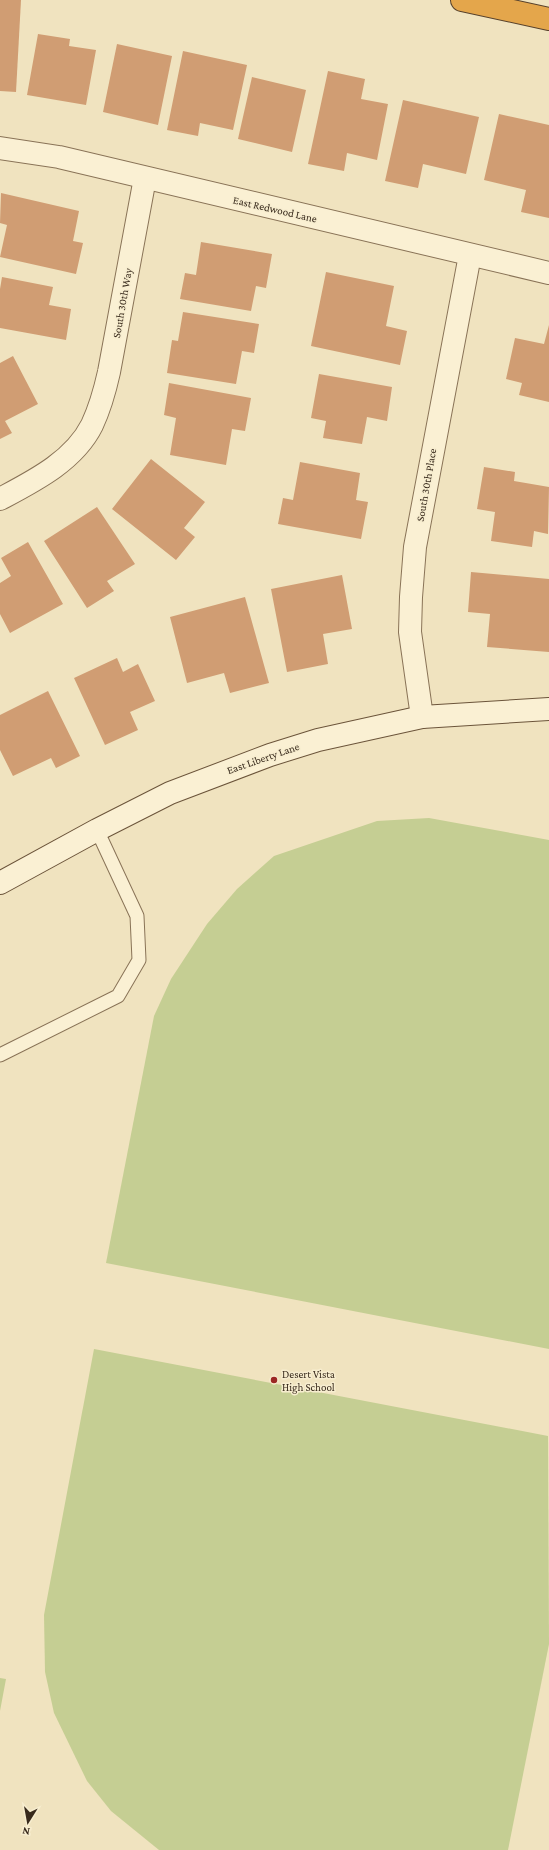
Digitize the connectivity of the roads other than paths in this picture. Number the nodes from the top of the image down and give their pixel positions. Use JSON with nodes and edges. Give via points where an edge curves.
{"nodes":[{"id":1,"x":462,"y":0,"type":"edge"},
{"id":2,"x":549,"y":18,"type":"edge"},
{"id":3,"x":0,"y":148,"type":"edge"},
{"id":4,"x":145,"y":178,"type":"junction"},
{"id":5,"x":470,"y":255,"type":"junction"},
{"id":6,"x":549,"y":273,"type":"edge"},
{"id":7,"x":0,"y":499,"type":"edge"},
{"id":8,"x":549,"y":709,"type":"edge"},
{"id":9,"x":422,"y":717,"type":"junction"},
{"id":10,"x":97,"y":830,"type":"junction"},
{"id":11,"x":0,"y":883,"type":"edge"},
{"id":12,"x":0,"y":1055,"type":"edge"}],
"edges":[{"from":1,"to":2,"type":"highway"},
{"from":3,"to":4,"type":"street","name":"East Redwood Lane","via":[[59,157]]},
{"from":4,"to":5,"type":"street","name":"East Redwood Lane"},
{"from":4,"to":7,"type":"street","name":"South 30th Way","via":[[109,372],[102,400],[91,426],[74,449],[53,469]]},
{"from":5,"to":6,"type":"street","name":"East Redwood Lane"},
{"from":5,"to":9,"type":"street","name":"South 30th Place","via":[[415,547],[410,632]]},
{"from":8,"to":9,"type":"street","name":"East Liberty Lane"},
{"from":9,"to":10,"type":"street","name":"East Liberty Lane","via":[[318,740],[270,755],[170,793]]},
{"from":10,"to":11,"type":"street","name":"East Liberty Lane"},
{"from":10,"to":12,"type":"lane","via":[[136,916],[139,960],[118,996]]}]}
